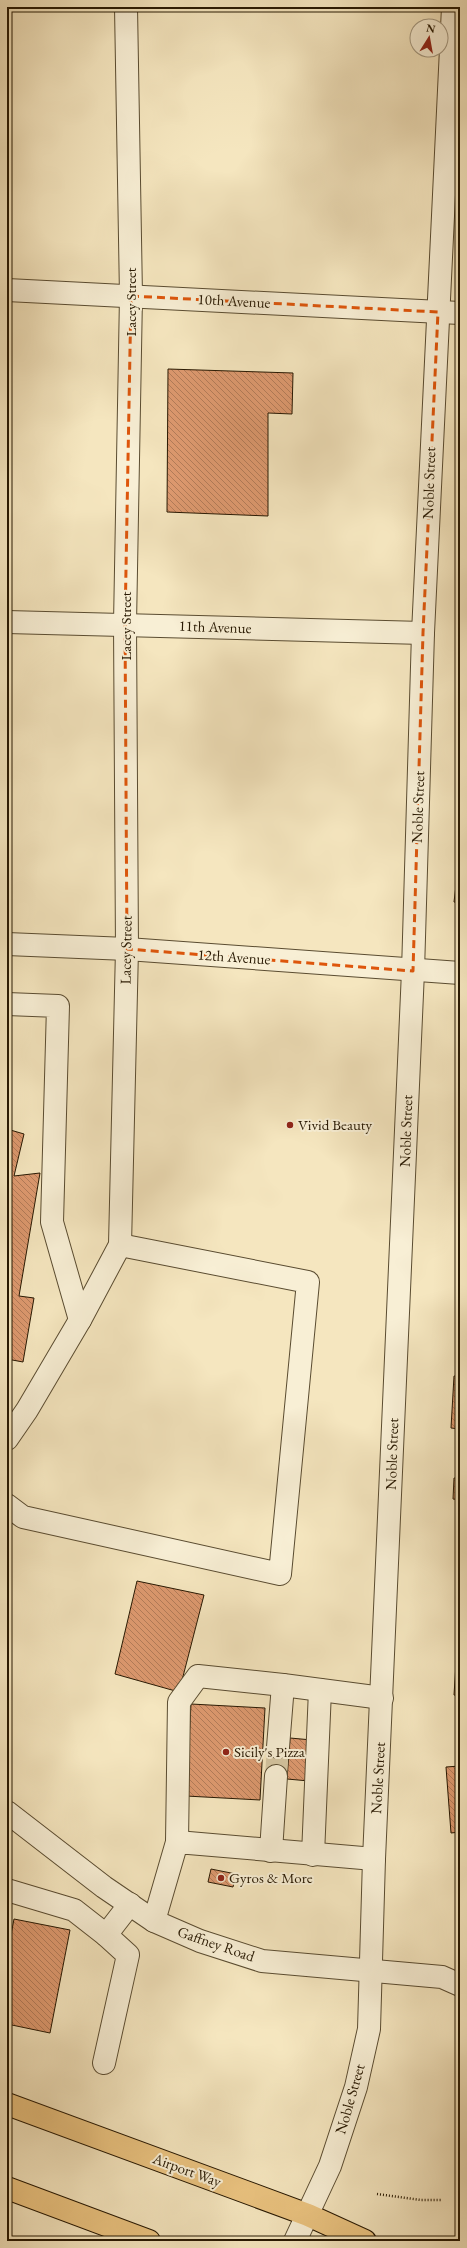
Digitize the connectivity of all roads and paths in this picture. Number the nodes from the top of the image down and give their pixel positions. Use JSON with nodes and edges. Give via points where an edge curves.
{"nodes":[{"id":1,"x":126,"y":7,"type":"edge"},
{"id":2,"x":453,"y":7,"type":"edge"},
{"id":3,"x":7,"y":290,"type":"edge"},
{"id":4,"x":131,"y":296,"type":"junction"},
{"id":5,"x":438,"y":312,"type":"junction"},
{"id":6,"x":460,"y":313,"type":"edge"},
{"id":7,"x":7,"y":622,"type":"edge"},
{"id":8,"x":126,"y":624,"type":"junction"},
{"id":9,"x":423,"y":633,"type":"junction"},
{"id":10,"x":7,"y":944,"type":"edge"},
{"id":11,"x":127,"y":949,"type":"junction"},
{"id":12,"x":413,"y":971,"type":"junction"},
{"id":13,"x":460,"y":973,"type":"edge"},
{"id":14,"x":7,"y":1004,"type":"edge"},
{"id":15,"x":120,"y":1245,"type":"junction"},
{"id":16,"x":80,"y":1320,"type":"junction"},
{"id":17,"x":7,"y":1439,"type":"edge"},
{"id":18,"x":7,"y":1505,"type":"edge"},
{"id":19,"x":283,"y":1685,"type":"junction"},
{"id":20,"x":320,"y":1690,"type":"junction"},
{"id":21,"x":382,"y":1698,"type":"junction"},
{"id":22,"x":278,"y":1747,"type":"tunnel mouth"},
{"id":23,"x":276,"y":1776,"type":"tunnel mouth"},
{"id":24,"x":7,"y":1812,"type":"edge"},
{"id":25,"x":177,"y":1842,"type":"junction"},
{"id":26,"x":271,"y":1851,"type":"junction"},
{"id":27,"x":313,"y":1855,"type":"junction"},
{"id":28,"x":374,"y":1859,"type":"junction"},
{"id":29,"x":7,"y":1890,"type":"edge"},
{"id":30,"x":130,"y":1904,"type":"junction"},
{"id":31,"x":154,"y":1921,"type":"junction"},
{"id":32,"x":106,"y":1935,"type":"junction"},
{"id":33,"x":370,"y":1971,"type":"junction"},
{"id":34,"x":460,"y":1985,"type":"edge"},
{"id":35,"x":104,"y":2063,"type":"dead end"},
{"id":36,"x":7,"y":2104,"type":"edge"},
{"id":37,"x":7,"y":2188,"type":"edge"},
{"id":38,"x":377,"y":2194,"type":"dead end"},
{"id":39,"x":442,"y":2200,"type":"dead end"},
{"id":40,"x":308,"y":2215,"type":"junction"},
{"id":41,"x":148,"y":2241,"type":"edge"},
{"id":42,"x":295,"y":2241,"type":"edge"},
{"id":43,"x":365,"y":2241,"type":"edge"}],
"edges":[{"from":1,"to":4,"type":"street","name":"Lacey Street"},
{"from":2,"to":5,"type":"street","name":"Noble Street"},
{"from":3,"to":4,"type":"street","name":"10th Avenue"},
{"from":4,"to":5,"type":"street","name":"10th Avenue"},
{"from":4,"to":8,"type":"street","name":"Lacey Street"},
{"from":5,"to":6,"type":"street","name":"10th Avenue"},
{"from":5,"to":9,"type":"street","name":"Noble Street"},
{"from":7,"to":8,"type":"street","name":"11th Avenue"},
{"from":8,"to":9,"type":"street","name":"11th Avenue"},
{"from":8,"to":11,"type":"street","name":"Lacey Street"},
{"from":9,"to":12,"type":"street","name":"Noble Street"},
{"from":10,"to":11,"type":"street","name":"12th Avenue"},
{"from":11,"to":12,"type":"street","name":"12th Avenue"},
{"from":11,"to":15,"type":"street","name":"Lacey Street"},
{"from":12,"to":13,"type":"street","name":"12th Avenue"},
{"from":12,"to":21,"type":"street","name":"Noble Street"},
{"from":14,"to":16,"type":"street","via":[[58,1006],[52,1222]]},
{"from":15,"to":16,"type":"street"},
{"from":15,"to":18,"type":"street","via":[[308,1282],[280,1574],[23,1517]]},
{"from":16,"to":17,"type":"street"},
{"from":19,"to":20,"type":"street"},
{"from":19,"to":22,"type":"street"},
{"from":19,"to":25,"type":"street","via":[[198,1676],[179,1702]]},
{"from":20,"to":21,"type":"street"},
{"from":20,"to":27,"type":"street"},
{"from":21,"to":28,"type":"street","name":"Noble Street"},
{"from":23,"to":26,"type":"street"},
{"from":24,"to":30,"type":"street","name":"Gaffney Road"},
{"from":25,"to":26,"type":"street"},
{"from":25,"to":31,"type":"street"},
{"from":26,"to":27,"type":"street"},
{"from":27,"to":28,"type":"street"},
{"from":28,"to":33,"type":"street","name":"Noble Street"},
{"from":29,"to":32,"type":"street","via":[[74,1910]]},
{"from":30,"to":31,"type":"street","name":"Gaffney Road"},
{"from":30,"to":32,"type":"street"},
{"from":31,"to":33,"type":"street","name":"Gaffney Road","via":[[200,1941],[262,1961]]},
{"from":32,"to":35,"type":"street","via":[[128,1955]]},
{"from":33,"to":34,"type":"street","name":"Gaffney Road","via":[[442,1977]]},
{"from":33,"to":40,"type":"street","name":"Noble Street","via":[[369,2029],[356,2086],[330,2166]]},
{"from":36,"to":40,"type":"main road","name":"Airport Way"},
{"from":37,"to":41,"type":"main road"},
{"from":38,"to":39,"type":"path"},
{"from":40,"to":42,"type":"street","name":"Noble Street"},
{"from":40,"to":43,"type":"main road","name":"Airport Way"}]}
